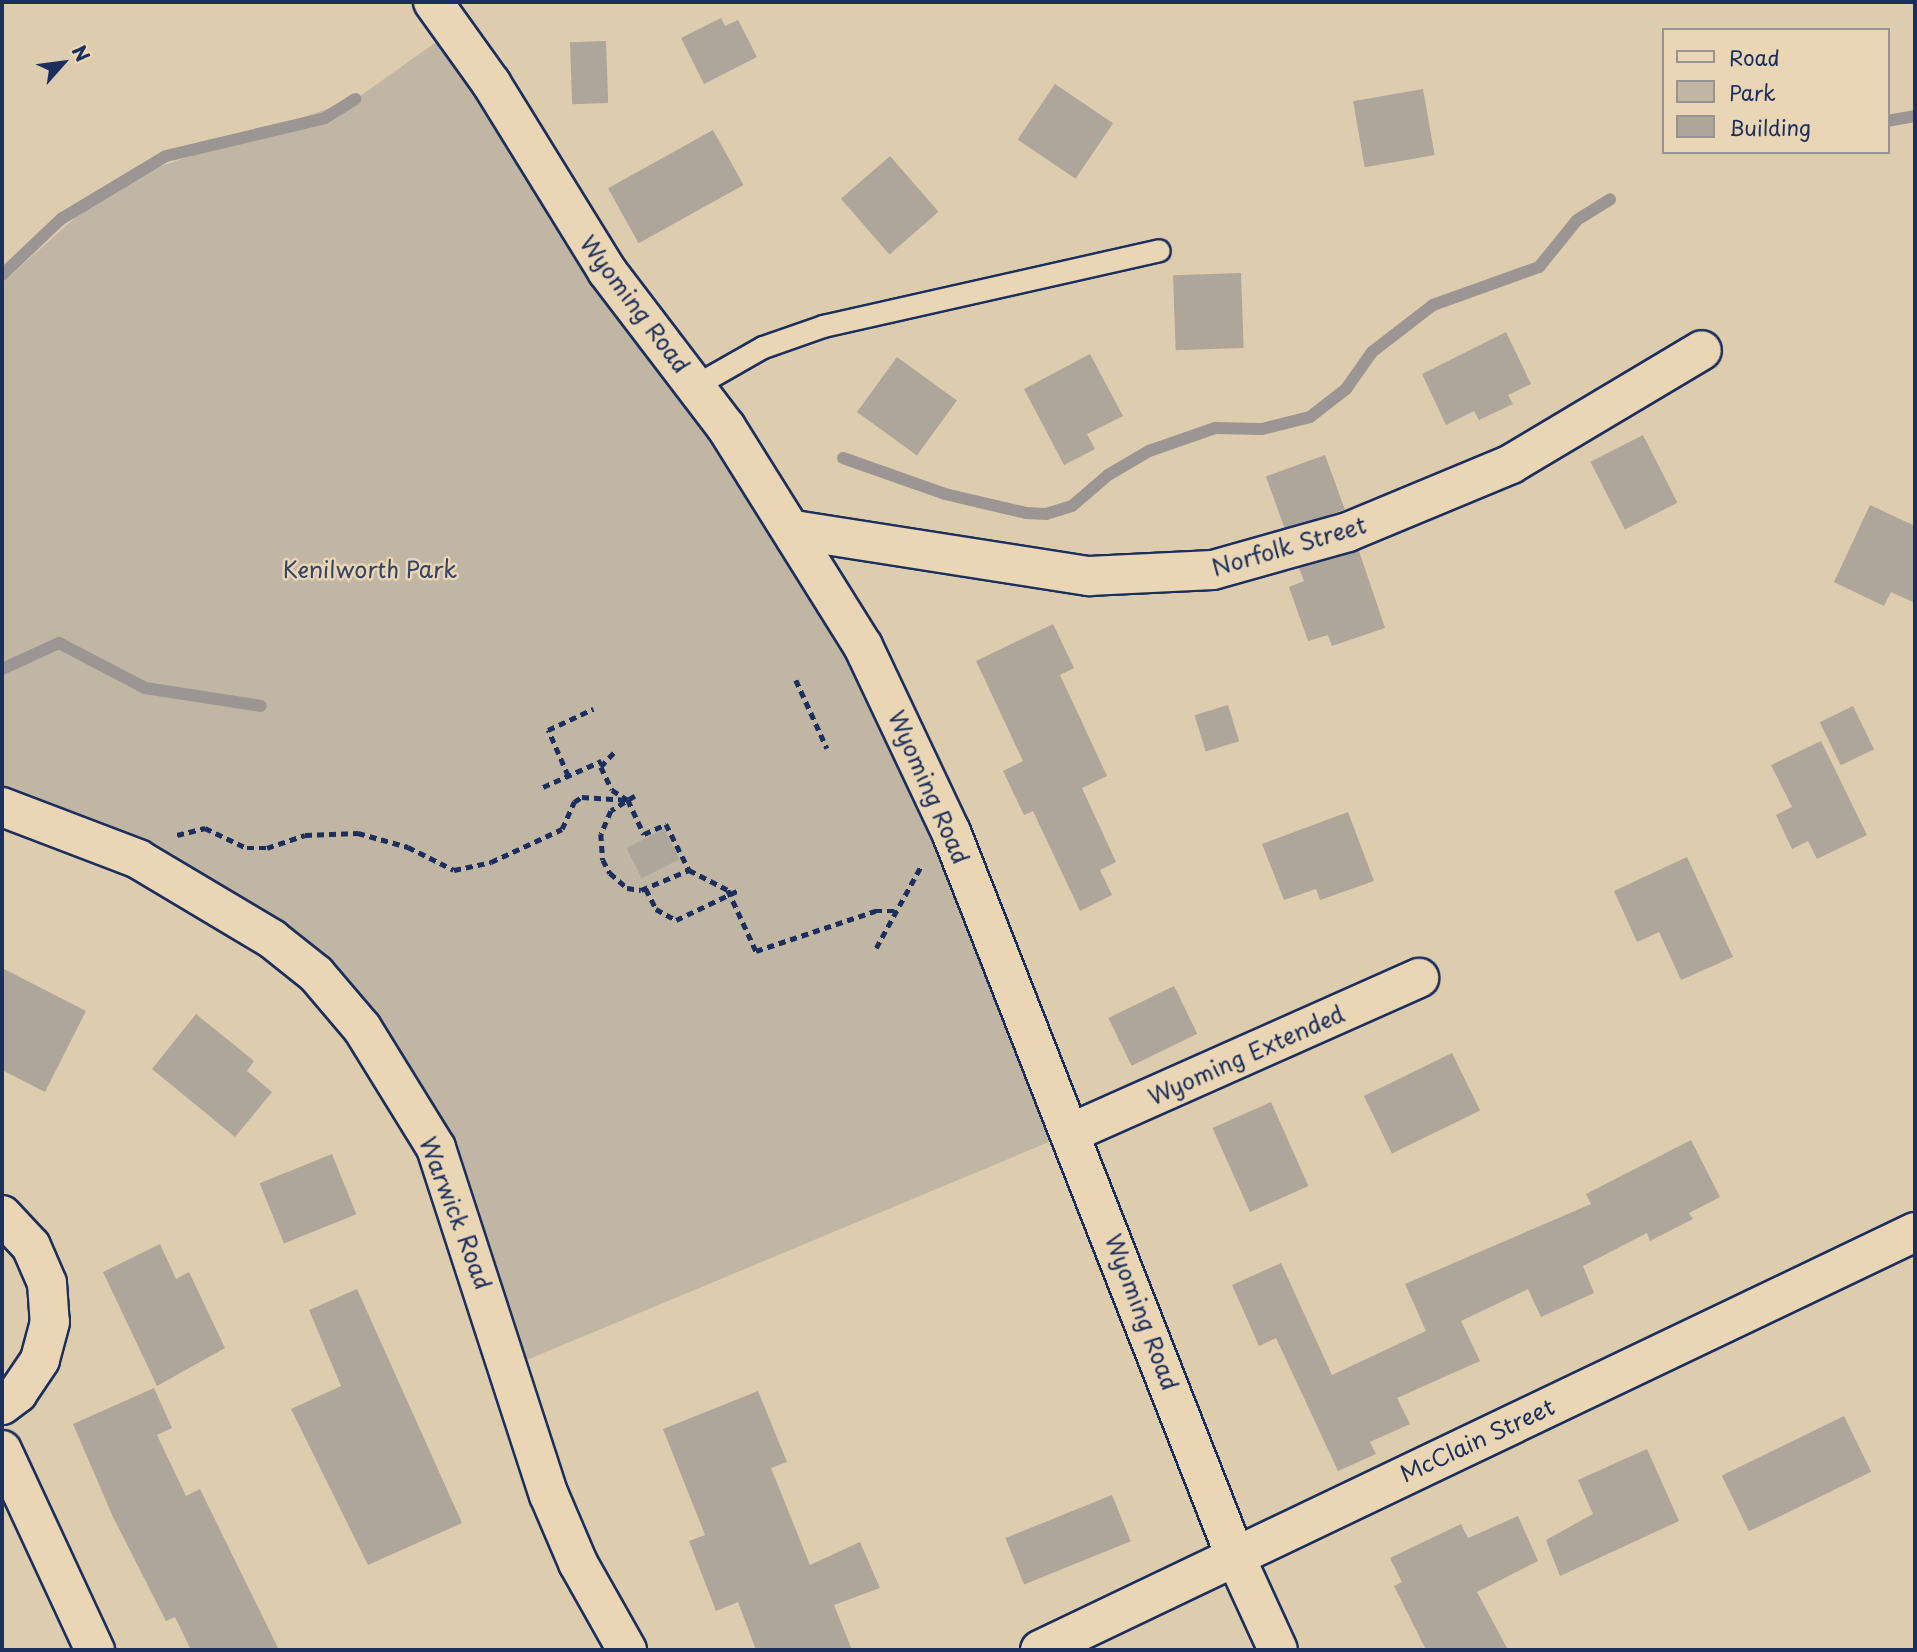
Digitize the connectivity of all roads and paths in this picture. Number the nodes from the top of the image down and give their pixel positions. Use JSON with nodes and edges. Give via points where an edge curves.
{"nodes":[{"id":1,"x":433,"y":2,"type":"edge"},
{"id":2,"x":1159,"y":250,"type":"dead end"},
{"id":3,"x":1702,"y":350,"type":"dead end"},
{"id":4,"x":696,"y":385,"type":"junction"},
{"id":5,"x":794,"y":530,"type":"junction"},
{"id":6,"x":796,"y":680,"type":"dead end"},
{"id":7,"x":593,"y":709,"type":"dead end"},
{"id":8,"x":827,"y":748,"type":"dead end"},
{"id":9,"x":614,"y":753,"type":"dead end"},
{"id":10,"x":602,"y":760,"type":"junction"},
{"id":11,"x":568,"y":776,"type":"junction"},
{"id":12,"x":543,"y":787,"type":"dead end"},
{"id":13,"x":635,"y":796,"type":"dead end"},
{"id":14,"x":628,"y":800,"type":"junction"},
{"id":15,"x":2,"y":807,"type":"edge"},
{"id":16,"x":205,"y":828,"type":"dead end"},
{"id":17,"x":951,"y":832,"type":"junction"},
{"id":18,"x":689,"y":870,"type":"junction"},
{"id":19,"x":646,"y":889,"type":"junction"},
{"id":20,"x":737,"y":891,"type":"dead end"},
{"id":21,"x":730,"y":895,"type":"junction"},
{"id":22,"x":896,"y":911,"type":"junction"},
{"id":23,"x":876,"y":948,"type":"dead end"},
{"id":24,"x":1419,"y":978,"type":"dead end"},
{"id":25,"x":1073,"y":1132,"type":"junction"},
{"id":26,"x":2,"y":1215,"type":"edge"},
{"id":27,"x":1915,"y":1232,"type":"edge"},
{"id":28,"x":2,"y":1405,"type":"edge"},
{"id":29,"x":2,"y":1450,"type":"edge"},
{"id":30,"x":1235,"y":1556,"type":"junction"},
{"id":31,"x":95,"y":1650,"type":"edge"},
{"id":32,"x":627,"y":1650,"type":"edge"},
{"id":33,"x":1040,"y":1650,"type":"edge"},
{"id":34,"x":1279,"y":1650,"type":"edge"}],
"edges":[{"from":1,"to":4,"type":"street","name":"Wyoming Road","via":[[505,104],[607,271]]},
{"from":2,"to":4,"type":"lane","via":[[823,326],[763,347]]},
{"from":3,"to":5,"type":"street","name":"Norfolk Street","via":[[1511,464],[1349,532],[1213,570],[1089,576]]},
{"from":4,"to":5,"type":"street","name":"Wyoming Road"},
{"from":5,"to":17,"type":"street","name":"Wyoming Road","via":[[863,646]]},
{"from":6,"to":8,"type":"path"},
{"from":7,"to":11,"type":"path","via":[[548,730]]},
{"from":9,"to":10,"type":"path"},
{"from":10,"to":11,"type":"path"},
{"from":10,"to":14,"type":"path","via":[[611,790]]},
{"from":11,"to":12,"type":"path"},
{"from":13,"to":14,"type":"path"},
{"from":14,"to":16,"type":"path","via":[[582,797],[574,802],[562,829],[491,862],[454,870],[408,847],[358,833],[305,835],[282,846],[247,848]]},
{"from":14,"to":18,"type":"path","via":[[644,834],[666,824]]},
{"from":14,"to":19,"type":"path","via":[[607,818],[603,860],[627,888]]},
{"from":15,"to":32,"type":"street","name":"Warwick Road","via":[[138,859],[272,939],[316,974],[362,1028],[436,1148],[549,1495],[578,1563]]},
{"from":17,"to":22,"type":"path","via":[[933,846]]},
{"from":17,"to":25,"type":"street","name":"Wyoming Road"},
{"from":18,"to":19,"type":"path"},
{"from":18,"to":21,"type":"path"},
{"from":19,"to":21,"type":"path","via":[[656,909],[676,920]]},
{"from":20,"to":21,"type":"path"},
{"from":21,"to":22,"type":"path","via":[[756,951],[875,911]]},
{"from":22,"to":23,"type":"path"},
{"from":24,"to":25,"type":"street","name":"Wyoming Extended"},
{"from":25,"to":30,"type":"street","name":"Wyoming Road"},
{"from":26,"to":28,"type":"street","via":[[31,1246],[47,1283],[50,1322],[40,1360]]},
{"from":27,"to":30,"type":"street","name":"McClain Street"},
{"from":29,"to":31,"type":"street"},
{"from":30,"to":33,"type":"street","name":"McClain Street"},
{"from":30,"to":34,"type":"street","name":"Wyoming Road"}]}
